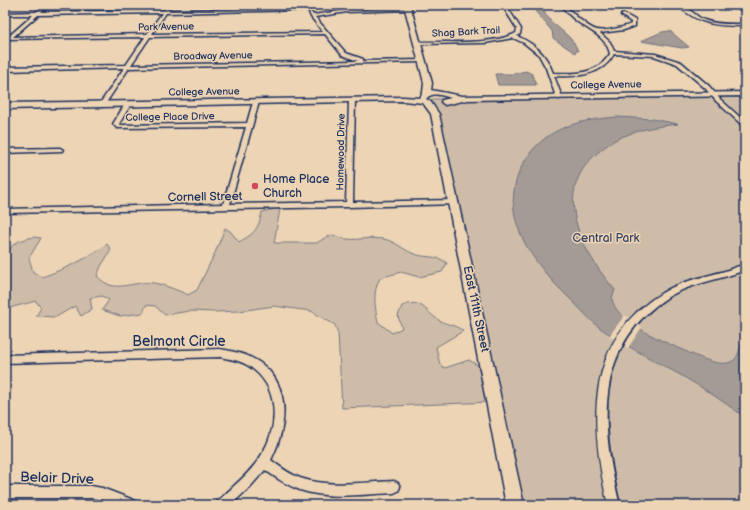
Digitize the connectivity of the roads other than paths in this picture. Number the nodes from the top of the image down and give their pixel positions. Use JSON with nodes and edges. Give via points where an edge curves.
{"nodes":[{"id":1,"x":47,"y":5,"type":"edge"},
{"id":2,"x":169,"y":5,"type":"edge"},
{"id":3,"x":504,"y":5,"type":"edge"},
{"id":4,"x":563,"y":5,"type":"edge"},
{"id":5,"x":679,"y":5,"type":"edge"},
{"id":6,"x":305,"y":7,"type":"edge"},
{"id":7,"x":407,"y":7,"type":"edge"},
{"id":8,"x":164,"y":12,"type":"junction"},
{"id":9,"x":38,"y":13,"type":"junction"},
{"id":10,"x":5,"y":14,"type":"edge"},
{"id":11,"x":623,"y":15,"type":"dead end"},
{"id":12,"x":312,"y":16,"type":"junction"},
{"id":13,"x":745,"y":25,"type":"edge"},
{"id":14,"x":596,"y":32,"type":"junction"},
{"id":15,"x":327,"y":33,"type":"junction"},
{"id":16,"x":148,"y":36,"type":"junction"},
{"id":17,"x":514,"y":37,"type":"junction"},
{"id":18,"x":7,"y":38,"type":"edge"},
{"id":19,"x":417,"y":43,"type":"junction"},
{"id":20,"x":612,"y":52,"type":"junction"},
{"id":21,"x":344,"y":54,"type":"junction"},
{"id":22,"x":422,"y":61,"type":"junction"},
{"id":23,"x":367,"y":62,"type":"junction"},
{"id":24,"x":335,"y":63,"type":"junction"},
{"id":25,"x":127,"y":67,"type":"junction"},
{"id":26,"x":5,"y":69,"type":"edge"},
{"id":27,"x":551,"y":74,"type":"junction"},
{"id":28,"x":428,"y":83,"type":"junction"},
{"id":29,"x":713,"y":94,"type":"junction"},
{"id":30,"x":745,"y":94,"type":"edge"},
{"id":31,"x":559,"y":97,"type":"junction"},
{"id":32,"x":352,"y":100,"type":"junction"},
{"id":33,"x":434,"y":100,"type":"junction"},
{"id":34,"x":256,"y":102,"type":"junction"},
{"id":35,"x":128,"y":104,"type":"junction"},
{"id":36,"x":102,"y":105,"type":"junction"},
{"id":37,"x":5,"y":106,"type":"edge"},
{"id":38,"x":249,"y":125,"type":"junction"},
{"id":39,"x":745,"y":125,"type":"edge"},
{"id":40,"x":60,"y":150,"type":"dead end"},
{"id":41,"x":5,"y":151,"type":"edge"},
{"id":42,"x":454,"y":202,"type":"junction"},
{"id":43,"x":349,"y":205,"type":"junction"},
{"id":44,"x":226,"y":207,"type":"junction"},
{"id":45,"x":5,"y":211,"type":"edge"},
{"id":46,"x":745,"y":267,"type":"edge"},
{"id":47,"x":5,"y":359,"type":"edge"},
{"id":48,"x":263,"y":462,"type":"junction"},
{"id":49,"x":394,"y":487,"type":"dead end"},
{"id":50,"x":5,"y":492,"type":"edge"},
{"id":51,"x":131,"y":505,"type":"edge"},
{"id":52,"x":222,"y":505,"type":"edge"},
{"id":53,"x":514,"y":505,"type":"edge"},
{"id":54,"x":614,"y":505,"type":"edge"}],
"edges":[{"from":1,"to":9,"type":"street"},
{"from":2,"to":8,"type":"street"},
{"from":3,"to":17,"type":"street","via":[[520,29]]},
{"from":4,"to":14,"type":"street","via":[[576,19]]},
{"from":5,"to":13,"type":"street","via":[[699,20],[718,25]]},
{"from":6,"to":8,"type":"street"},
{"from":6,"to":12,"type":"street"},
{"from":7,"to":12,"type":"street"},
{"from":7,"to":19,"type":"main road","name":"East 111th Street"},
{"from":8,"to":9,"type":"street"},
{"from":8,"to":16,"type":"street"},
{"from":9,"to":10,"type":"street"},
{"from":9,"to":18,"type":"street"},
{"from":11,"to":14,"type":"street","via":[[633,21],[634,25],[624,29]]},
{"from":12,"to":15,"type":"street"},
{"from":14,"to":20,"type":"street","via":[[607,42]]},
{"from":15,"to":16,"type":"street","name":"Park Avenue"},
{"from":15,"to":21,"type":"street"},
{"from":16,"to":18,"type":"street","name":"Park Avenue"},
{"from":16,"to":25,"type":"street"},
{"from":17,"to":19,"type":"street","name":"Shag Bark Trail","via":[[482,41]]},
{"from":17,"to":27,"type":"street","via":[[542,54],[548,61]]},
{"from":19,"to":22,"type":"main road","name":"East 111th Street"},
{"from":20,"to":27,"type":"street","via":[[605,65],[594,71]]},
{"from":20,"to":29,"type":"street","via":[[650,54],[675,61],[686,67]]},
{"from":21,"to":23,"type":"street"},
{"from":21,"to":24,"type":"street"},
{"from":22,"to":23,"type":"street","name":"Broadway Avenue"},
{"from":22,"to":28,"type":"main road","name":"East 111th Street"},
{"from":23,"to":24,"type":"street","name":"Broadway Avenue"},
{"from":24,"to":25,"type":"street","name":"Broadway Avenue"},
{"from":25,"to":26,"type":"street","name":"Broadway Avenue"},
{"from":25,"to":36,"type":"street"},
{"from":27,"to":31,"type":"street"},
{"from":28,"to":33,"type":"main road"},
{"from":28,"to":33,"type":"main road","name":"East 111th Street"},
{"from":29,"to":30,"type":"main road","name":"College Avenue"},
{"from":29,"to":31,"type":"main road","name":"College Avenue"},
{"from":29,"to":39,"type":"street"},
{"from":31,"to":33,"type":"main road","name":"College Avenue"},
{"from":32,"to":33,"type":"main road","name":"College Avenue"},
{"from":32,"to":34,"type":"main road","name":"College Avenue"},
{"from":32,"to":43,"type":"street","name":"Homewood Drive"},
{"from":33,"to":42,"type":"main road","name":"East 111th Street"},
{"from":34,"to":35,"type":"main road","name":"College Avenue"},
{"from":34,"to":38,"type":"street"},
{"from":35,"to":36,"type":"main road","name":"College Avenue"},
{"from":35,"to":38,"type":"street","name":"College Place Drive","via":[[116,125]]},
{"from":36,"to":37,"type":"main road","name":"College Avenue"},
{"from":38,"to":44,"type":"street"},
{"from":40,"to":41,"type":"street"},
{"from":42,"to":43,"type":"street","name":"Cornell Street"},
{"from":42,"to":53,"type":"main road","name":"East 111th Street"},
{"from":43,"to":44,"type":"street","name":"Cornell Street"},
{"from":44,"to":45,"type":"street","name":"Cornell Street"},
{"from":46,"to":54,"type":"street","via":[[665,294],[646,308],[628,327],[613,354],[604,384],[600,416],[603,456]]},
{"from":47,"to":48,"type":"street","name":"Belmont Circle","via":[[220,353],[250,361],[269,377],[280,409],[273,445]]},
{"from":48,"to":49,"type":"street","via":[[290,479],[318,488]]},
{"from":48,"to":52,"type":"street","name":"Belmont Circle","via":[[249,480]]},
{"from":50,"to":51,"type":"street","name":"Belair Drive","via":[[90,492]]}]}
